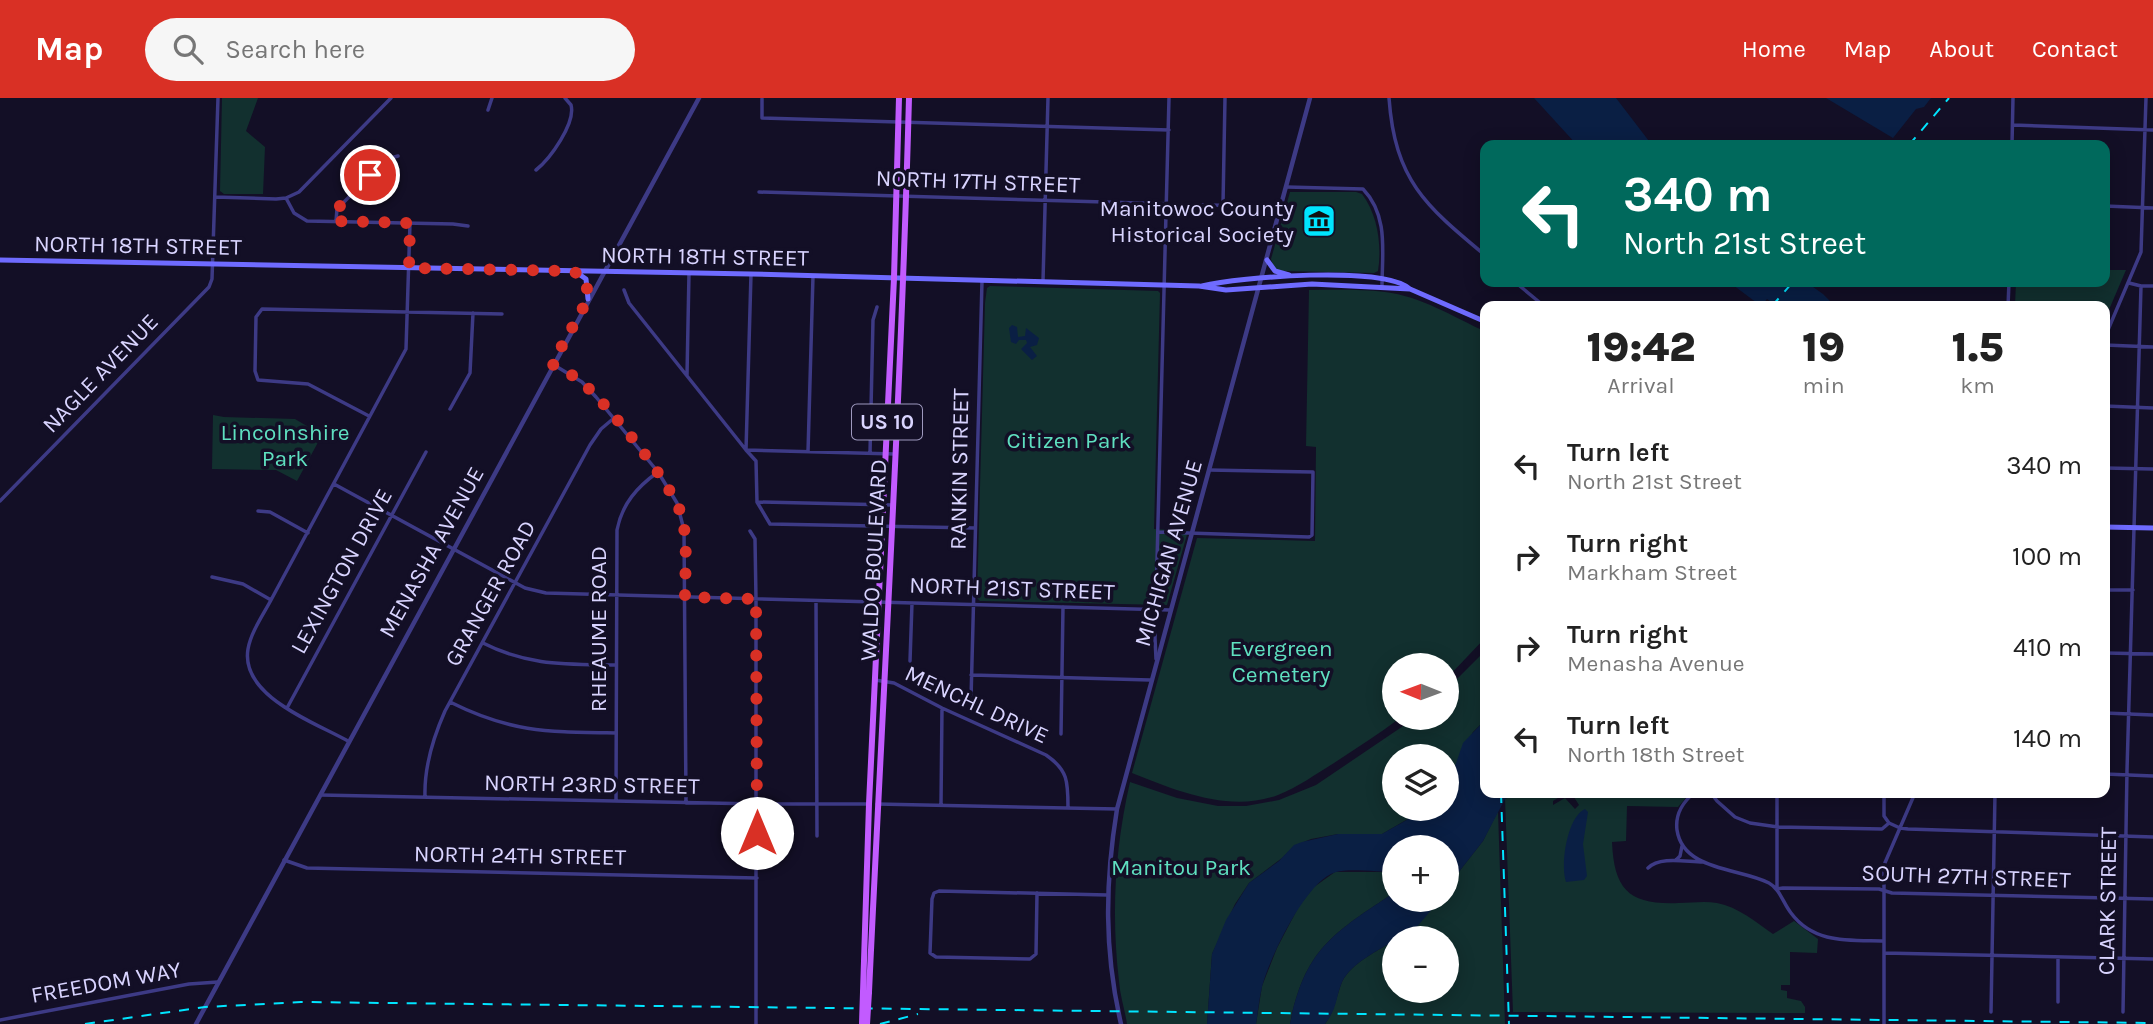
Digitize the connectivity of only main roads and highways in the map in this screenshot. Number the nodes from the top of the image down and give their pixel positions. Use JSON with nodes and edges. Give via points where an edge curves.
{"nodes":[{"id":1,"x":899,"y":98,"type":"edge"},
{"id":2,"x":909,"y":98,"type":"edge"},
{"id":3,"x":0,"y":260,"type":"edge"},
{"id":4,"x":1267,"y":260,"type":"road end"},
{"id":5,"x":573,"y":271,"type":"junction"},
{"id":6,"x":1295,"y":276,"type":"junction"},
{"id":7,"x":894,"y":278,"type":"junction"},
{"id":8,"x":904,"y":278,"type":"junction"},
{"id":9,"x":1199,"y":286,"type":"junction"},
{"id":10,"x":1410,"y":289,"type":"junction"},
{"id":11,"x":588,"y":299,"type":"road end"},
{"id":12,"x":1480,"y":319,"type":"edge"},
{"id":13,"x":2110,"y":527,"type":"edge"},
{"id":14,"x":2153,"y":528,"type":"edge"},
{"id":15,"x":866,"y":992,"type":"junction"},
{"id":16,"x":862,"y":1024,"type":"edge"},
{"id":17,"x":867,"y":1024,"type":"edge"}],
"edges":[{"from":1,"to":7,"type":"main road","name":"WALDO BOULEVARD","number":"US 10"},
{"from":2,"to":8,"type":"main road","name":"WALDO BOULEVARD","number":"US 10"},
{"from":3,"to":5,"type":"main road","name":"NORTH 18TH STREET"},
{"from":4,"to":6,"type":"main road","via":[[1275,271]]},
{"from":5,"to":7,"type":"main road","name":"NORTH 18TH STREET"},
{"from":5,"to":11,"type":"main road","via":[[586,279]]},
{"from":6,"to":9,"type":"main road","name":"NORTH 18TH STREET"},
{"from":6,"to":10,"type":"main road","name":"NORTH 18TH STREET","via":[[1382,277]]},
{"from":7,"to":8,"type":"main road","name":"NORTH 18TH STREET"},
{"from":7,"to":15,"type":"main road","name":"WALDO BOULEVARD","number":"US 10","via":[[869,804]]},
{"from":8,"to":9,"type":"main road","name":"NORTH 18TH STREET"},
{"from":8,"to":15,"type":"main road","name":"WALDO BOULEVARD","number":"US 10"},
{"from":9,"to":10,"type":"main road","name":"NORTH 18TH STREET","via":[[1312,284]]},
{"from":10,"to":12,"type":"main road"},
{"from":13,"to":14,"type":"main road"},
{"from":15,"to":16,"type":"main road","name":"WALDO BOULEVARD","number":"US 10","bridge":true},
{"from":15,"to":17,"type":"main road","name":"WALDO BOULEVARD","number":"US 10","bridge":true}]}
